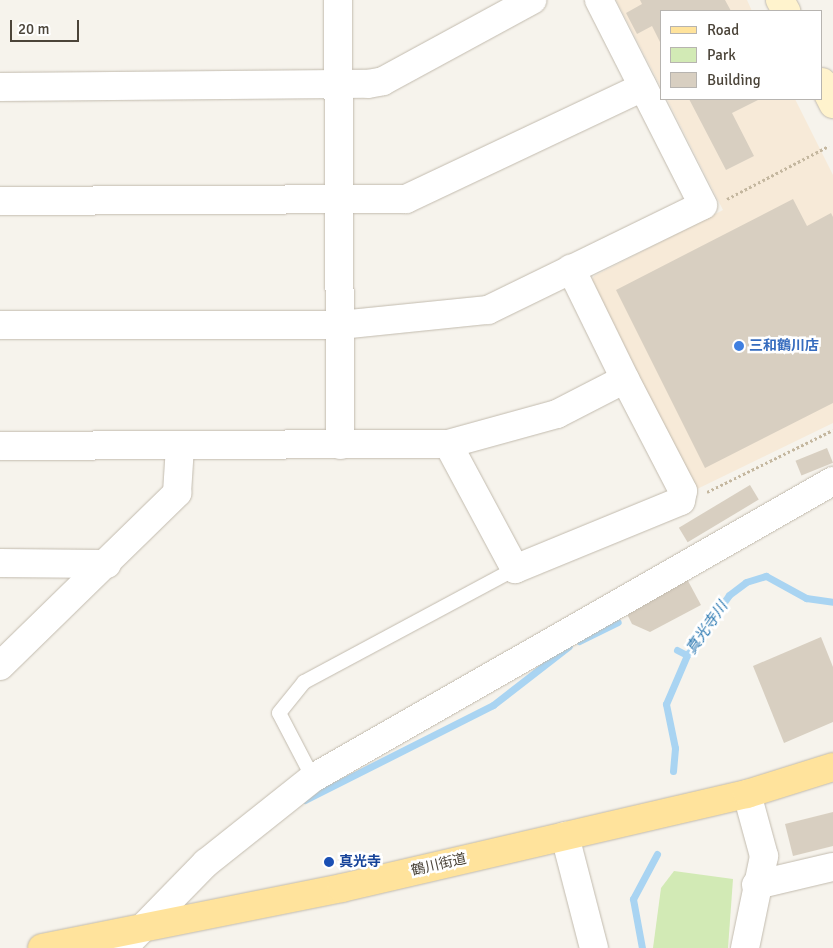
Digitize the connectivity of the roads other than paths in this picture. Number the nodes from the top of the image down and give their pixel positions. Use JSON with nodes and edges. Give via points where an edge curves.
{"nodes":[{"id":1,"x":338,"y":0,"type":"edge"},
{"id":2,"x":532,"y":0,"type":"edge"},
{"id":3,"x":599,"y":0,"type":"edge"},
{"id":4,"x":339,"y":84,"type":"junction"},
{"id":5,"x":823,"y":84,"type":"edge"},
{"id":6,"x":0,"y":87,"type":"edge"},
{"id":7,"x":643,"y":87,"type":"junction"},
{"id":8,"x":833,"y":104,"type":"edge"},
{"id":9,"x":339,"y":200,"type":"junction"},
{"id":10,"x":0,"y":201,"type":"edge"},
{"id":11,"x":571,"y":269,"type":"junction"},
{"id":12,"x":0,"y":325,"type":"edge"},
{"id":13,"x":340,"y":325,"type":"junction"},
{"id":14,"x":624,"y":379,"type":"junction"},
{"id":15,"x":448,"y":444,"type":"junction"},
{"id":16,"x":340,"y":445,"type":"junction"},
{"id":17,"x":0,"y":446,"type":"edge"},
{"id":18,"x":180,"y":446,"type":"junction"},
{"id":19,"x":833,"y":480,"type":"edge"},
{"id":20,"x":0,"y":563,"type":"edge"},
{"id":21,"x":107,"y":564,"type":"junction"},
{"id":22,"x":515,"y":569,"type":"junction"},
{"id":23,"x":0,"y":666,"type":"edge"},
{"id":24,"x":833,"y":767,"type":"edge"},
{"id":25,"x":313,"y":778,"type":"junction"},
{"id":26,"x":747,"y":794,"type":"junction"},
{"id":27,"x":566,"y":836,"type":"junction"},
{"id":28,"x":833,"y":867,"type":"edge"},
{"id":29,"x":756,"y":885,"type":"junction"},
{"id":30,"x":141,"y":928,"type":"junction"},
{"id":31,"x":42,"y":948,"type":"edge"},
{"id":32,"x":123,"y":948,"type":"edge"},
{"id":33,"x":594,"y":948,"type":"edge"},
{"id":34,"x":745,"y":948,"type":"edge"}],
"edges":[{"from":1,"to":4,"type":"street"},
{"from":2,"to":4,"type":"street","via":[[383,81]]},
{"from":3,"to":7,"type":"street"},
{"from":4,"to":6,"type":"street"},
{"from":4,"to":9,"type":"street"},
{"from":5,"to":8,"type":"street"},
{"from":7,"to":9,"type":"street","via":[[406,199]]},
{"from":7,"to":11,"type":"street","via":[[703,205]]},
{"from":9,"to":10,"type":"street"},
{"from":9,"to":13,"type":"street"},
{"from":11,"to":13,"type":"street","via":[[488,310]]},
{"from":11,"to":14,"type":"street"},
{"from":12,"to":13,"type":"street"},
{"from":13,"to":16,"type":"street"},
{"from":14,"to":15,"type":"street","via":[[557,414]]},
{"from":14,"to":22,"type":"street","via":[[682,491],[681,501]]},
{"from":15,"to":16,"type":"street"},
{"from":15,"to":22,"type":"street"},
{"from":16,"to":18,"type":"street"},
{"from":17,"to":18,"type":"street"},
{"from":18,"to":21,"type":"street","via":[[177,492]]},
{"from":19,"to":25,"type":"street"},
{"from":20,"to":21,"type":"street"},
{"from":21,"to":23,"type":"street"},
{"from":22,"to":25,"type":"lane","via":[[304,682],[279,713]]},
{"from":24,"to":26,"type":"main road","name":"鶴川街道"},
{"from":25,"to":30,"type":"street","via":[[206,863]]},
{"from":26,"to":27,"type":"main road","name":"鶴川街道"},
{"from":26,"to":29,"type":"street","via":[[764,856]]},
{"from":27,"to":30,"type":"main road","name":"鶴川街道"},
{"from":27,"to":33,"type":"street"},
{"from":28,"to":29,"type":"street"},
{"from":29,"to":34,"type":"street"},
{"from":30,"to":31,"type":"main road","name":"鶴川街道"},
{"from":30,"to":32,"type":"street"}]}
